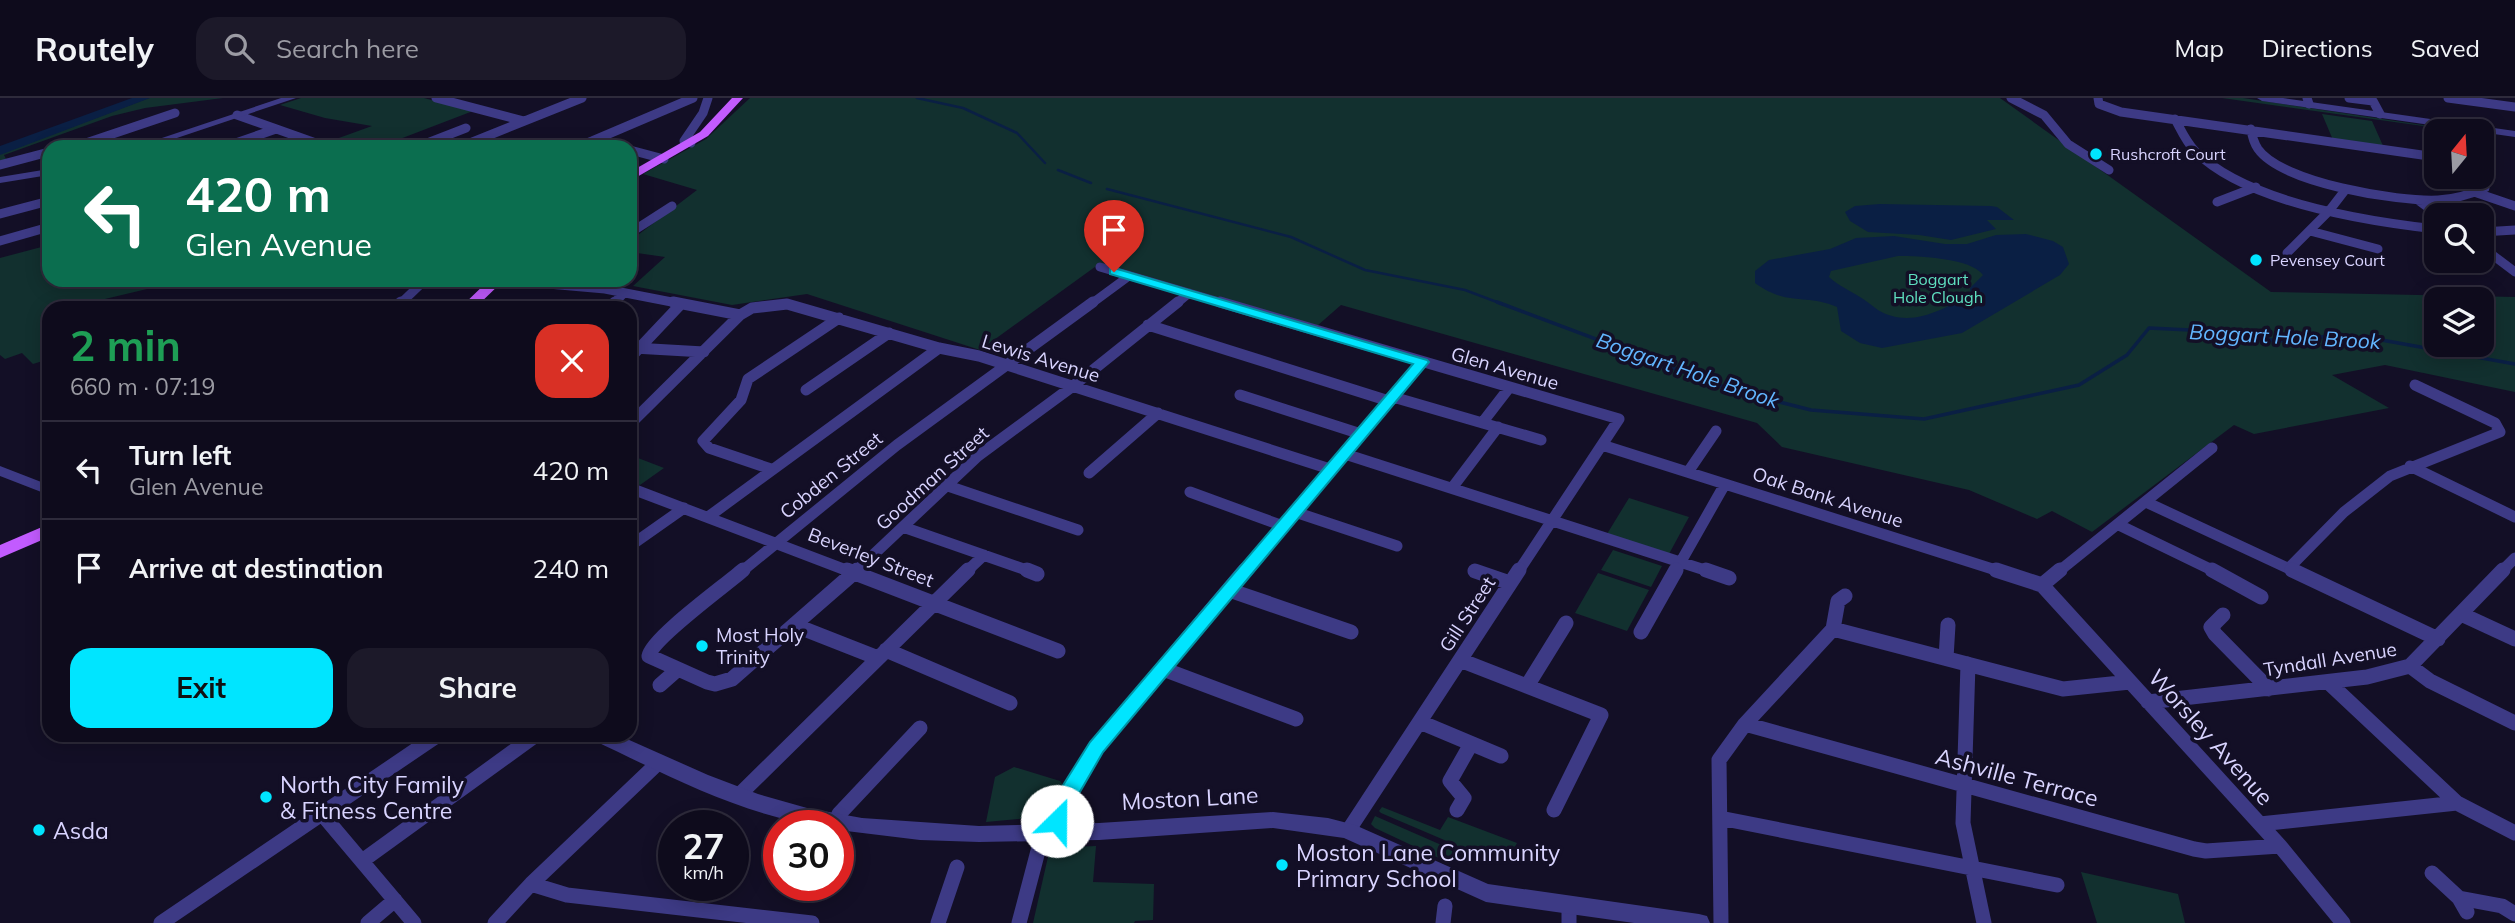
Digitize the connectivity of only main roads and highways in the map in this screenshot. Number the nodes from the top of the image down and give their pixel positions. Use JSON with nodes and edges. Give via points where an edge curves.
{"nodes":[{"id":1,"x":738,"y":98,"type":"edge"},
{"id":2,"x":637,"y":173,"type":"edge"},
{"id":3,"x":491,"y":287,"type":"edge"},
{"id":4,"x":475,"y":301,"type":"edge"},
{"id":5,"x":42,"y":533,"type":"edge"},
{"id":6,"x":0,"y":552,"type":"edge"}],
"edges":[{"from":1,"to":2,"type":"main road","via":[[691,143]]},
{"from":3,"to":4,"type":"main road"},
{"from":5,"to":6,"type":"main road"}]}
